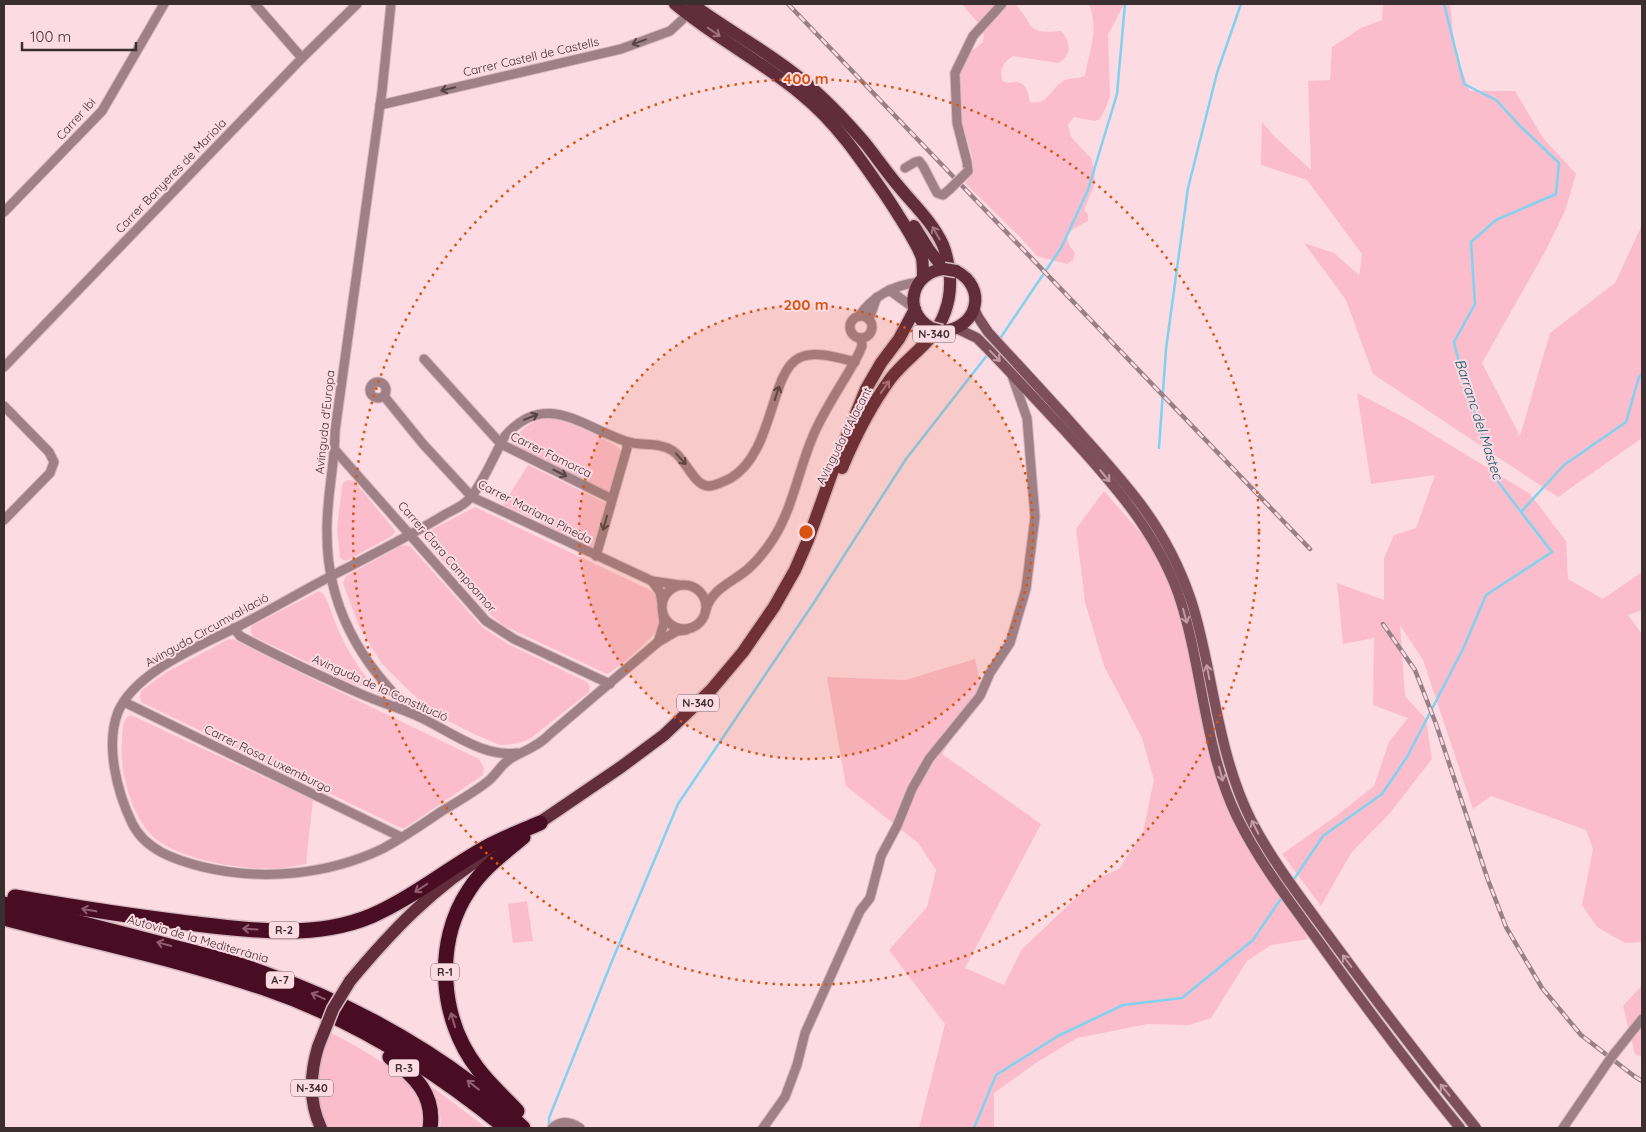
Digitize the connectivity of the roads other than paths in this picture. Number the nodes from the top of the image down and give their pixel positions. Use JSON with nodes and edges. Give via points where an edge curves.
{"nodes":[{"id":1,"x":164,"y":4,"type":"edge"},
{"id":2,"x":255,"y":4,"type":"edge"},
{"id":3,"x":357,"y":4,"type":"edge"},
{"id":4,"x":391,"y":4,"type":"edge"},
{"id":5,"x":674,"y":4,"type":"edge"},
{"id":6,"x":692,"y":4,"type":"edge"},
{"id":7,"x":1002,"y":4,"type":"edge"},
{"id":8,"x":682,"y":20,"type":"dead end"},
{"id":9,"x":302,"y":58,"type":"junction"},
{"id":10,"x":380,"y":105,"type":"junction"},
{"id":11,"x":849,"y":127,"type":"junction"},
{"id":12,"x":906,"y":168,"type":"dead end"},
{"id":13,"x":4,"y":212,"type":"edge"},
{"id":14,"x":950,"y":270,"type":"junction"},
{"id":15,"x":921,"y":279,"type":"junction"},
{"id":16,"x":889,"y":290,"type":"junction"},
{"id":17,"x":877,"y":297,"type":"junction"},
{"id":18,"x":974,"y":308,"type":"junction"},
{"id":19,"x":914,"y":309,"type":"junction"},
{"id":20,"x":859,"y":316,"type":"junction"},
{"id":21,"x":869,"y":319,"type":"junction"},
{"id":22,"x":933,"y":328,"type":"junction"},
{"id":23,"x":956,"y":328,"type":"junction"},
{"id":24,"x":861,"y":338,"type":"junction"},
{"id":25,"x":899,"y":339,"type":"junction"},
{"id":26,"x":424,"y":359,"type":"dead end"},
{"id":27,"x":855,"y":362,"type":"junction"},
{"id":28,"x":4,"y":367,"type":"edge"},
{"id":29,"x":1011,"y":372,"type":"junction"},
{"id":30,"x":384,"y":396,"type":"dead end"},
{"id":31,"x":4,"y":406,"type":"edge"},
{"id":32,"x":627,"y":442,"type":"junction"},
{"id":33,"x":500,"y":444,"type":"junction"},
{"id":34,"x":335,"y":450,"type":"junction"},
{"id":35,"x":472,"y":497,"type":"junction"},
{"id":36,"x":612,"y":499,"type":"junction"},
{"id":37,"x":4,"y":520,"type":"edge"},
{"id":38,"x":412,"y":535,"type":"junction"},
{"id":39,"x":808,"y":540,"type":"junction"},
{"id":40,"x":596,"y":556,"type":"junction"},
{"id":41,"x":330,"y":576,"type":"junction"},
{"id":42,"x":652,"y":582,"type":"junction"},
{"id":43,"x":682,"y":585,"type":"junction"},
{"id":44,"x":692,"y":586,"type":"junction"},
{"id":45,"x":720,"y":588,"type":"junction"},
{"id":46,"x":663,"y":610,"type":"junction"},
{"id":47,"x":706,"y":610,"type":"junction"},
{"id":48,"x":234,"y":628,"type":"junction"},
{"id":49,"x":686,"y":630,"type":"junction"},
{"id":50,"x":658,"y":642,"type":"junction"},
{"id":51,"x":610,"y":684,"type":"junction"},
{"id":52,"x":124,"y":702,"type":"junction"},
{"id":53,"x":416,"y":716,"type":"junction"},
{"id":54,"x":522,"y":752,"type":"junction"},
{"id":55,"x":540,"y":823,"type":"junction"},
{"id":56,"x":401,"y":837,"type":"junction"},
{"id":57,"x":4,"y":895,"type":"edge"},
{"id":58,"x":4,"y":904,"type":"edge"},
{"id":59,"x":4,"y":918,"type":"edge"},
{"id":60,"x":1642,"y":1019,"type":"edge"},
{"id":61,"x":350,"y":1025,"type":"junction"},
{"id":62,"x":321,"y":1128,"type":"edge"},
{"id":63,"x":430,"y":1128,"type":"edge"},
{"id":64,"x":506,"y":1128,"type":"edge"},
{"id":65,"x":524,"y":1128,"type":"edge"},
{"id":66,"x":533,"y":1128,"type":"edge"},
{"id":67,"x":552,"y":1128,"type":"edge"},
{"id":68,"x":580,"y":1128,"type":"edge"},
{"id":69,"x":763,"y":1128,"type":"edge"},
{"id":70,"x":1460,"y":1128,"type":"edge"},
{"id":71,"x":1476,"y":1128,"type":"edge"},
{"id":72,"x":1563,"y":1128,"type":"edge"}],
"edges":[{"from":1,"to":13,"type":"street","name":"Carrer Ibi","via":[[102,111]]},
{"from":2,"to":9,"type":"street"},
{"from":3,"to":9,"type":"street","name":"Carrer Banyeres de Mariola"},
{"from":4,"to":10,"type":"street","name":"Avinguda d'Europa"},
{"from":5,"to":15,"type":"main road","number":"N-340","one_way":true,"via":[[802,94],[832,123],[853,148],[920,253],[923,264]]},
{"from":6,"to":11,"type":"main road","name":"Avinguda d'Alacant","number":"N-340","via":[[801,79]]},
{"from":7,"to":12,"type":"street","bridge":true,"via":[[973,36],[955,73],[957,123],[968,171],[943,195],[937,193],[919,161]]},
{"from":8,"to":10,"type":"street","name":"Carrer Castell de Castells","one_way":true,"via":[[670,31],[620,48]]},
{"from":9,"to":28,"type":"street","name":"Carrer Banyeres de Mariola"},
{"from":10,"to":34,"type":"street","name":"Avinguda d'Europa"},
{"from":11,"to":14,"type":"main road","name":"Avinguda d'Alacant","number":"N-340","via":[[924,243]]},
{"from":39,"to":11,"type":"main road","name":"Avinguda d'Alacant","number":"N-340","one_way":true,"via":[[877,399],[892,377],[931,338],[945,313],[949,292],[949,265],[936,232]]},
{"from":14,"to":15,"type":"main road","via":[[937,270]]},
{"from":14,"to":18,"type":"main road","number":"N-340","via":[[965,277],[972,286]]},
{"from":15,"to":16,"type":"street"},
{"from":15,"to":19,"type":"main road","number":"N-340","via":[[914,294]]},
{"from":16,"to":17,"type":"street"},
{"from":16,"to":19,"type":"street"},
{"from":17,"to":20,"type":"street"},
{"from":17,"to":21,"type":"street"},
{"from":18,"to":23,"type":"main road","number":"N-340","via":[[967,320]]},
{"from":71,"to":18,"type":"main road","one_way":true,"via":[[1347,961],[1258,834],[1235,785],[1225,750],[1191,598],[1173,554],[1156,525],[1124,481],[988,332]]},
{"from":19,"to":22,"type":"main road","number":"N-340"},
{"from":19,"to":25,"type":"main road","number":"N-340"},
{"from":20,"to":21,"type":"street"},
{"from":20,"to":24,"type":"street","via":[[851,323],[851,330]]},
{"from":21,"to":24,"type":"street","via":[[872,330]]},
{"from":22,"to":23,"type":"main road","number":"N-340"},
{"from":22,"to":25,"type":"main road","number":"N-340"},
{"from":23,"to":29,"type":"main road","one_way":true,"via":[[981,341]]},
{"from":24,"to":27,"type":"street","via":[[862,346]]},
{"from":25,"to":39,"type":"main road","number":"N-340","via":[[866,389]]},
{"from":26,"to":33,"type":"street","name":"Carrer Famorca"},
{"from":32,"to":27,"type":"street","name":"Avinguda Circumval·lació","one_way":true,"via":[[659,445],[674,451],[698,482],[705,485],[725,481],[743,469],[757,450],[790,365],[806,356]]},
{"from":27,"to":45,"type":"street","via":[[817,426],[791,503],[773,539],[750,568]]},
{"from":29,"to":69,"type":"street","via":[[1027,418],[1035,517],[1026,589],[1010,643],[990,673],[980,696],[929,759],[912,789],[881,856],[870,898],[860,912],[805,1033],[785,1097]]},
{"from":29,"to":70,"type":"main road","one_way":true,"via":[[1131,506],[1157,546],[1183,610],[1222,778],[1237,817],[1268,872]]},
{"from":30,"to":35,"type":"street","name":"Carrer Mariana Pineda"},
{"from":31,"to":37,"type":"street","via":[[49,452],[54,462],[50,473]]},
{"from":33,"to":32,"type":"street","name":"Avinguda Circumval·lació","one_way":true,"via":[[524,419],[541,413],[570,416]]},
{"from":32,"to":36,"type":"street"},
{"from":33,"to":35,"type":"street","name":"Avinguda Circumval·lació"},
{"from":33,"to":36,"type":"street","name":"Carrer Famorca","one_way":true},
{"from":34,"to":38,"type":"street","name":"Carrer Clara Campoamor"},
{"from":34,"to":41,"type":"street","name":"Avinguda d'Europa","via":[[326,533]]},
{"from":35,"to":38,"type":"street","name":"Avinguda Circumval·lació"},
{"from":35,"to":40,"type":"street","name":"Carrer Mariana Pineda"},
{"from":36,"to":40,"type":"street","one_way":true},
{"from":38,"to":41,"type":"street","name":"Avinguda Circumval·lació"},
{"from":38,"to":51,"type":"street","name":"Carrer Clara Campoamor","via":[[494,628]]},
{"from":39,"to":55,"type":"main road","number":"N-340","via":[[795,570],[761,627],[711,690],[664,735]]},
{"from":40,"to":42,"type":"street","name":"Carrer Mariana Pineda"},
{"from":41,"to":48,"type":"street","name":"Avinguda Circumval·lació"},
{"from":41,"to":53,"type":"street","name":"Avinguda d'Europa","via":[[345,624],[356,644],[384,685]]},
{"from":42,"to":43,"type":"street","name":"Carrer Mariana Pineda"},
{"from":42,"to":46,"type":"street","via":[[660,592]]},
{"from":43,"to":44,"type":"street"},
{"from":43,"to":46,"type":"street","via":[[670,590],[664,598]]},
{"from":44,"to":45,"type":"street"},
{"from":44,"to":47,"type":"street","via":[[705,598]]},
{"from":45,"to":47,"type":"street","via":[[708,601]]},
{"from":46,"to":49,"type":"street","via":[[669,624]]},
{"from":46,"to":50,"type":"street","via":[[664,623]]},
{"from":47,"to":49,"type":"street","via":[[697,626]]},
{"from":48,"to":52,"type":"street","name":"Avinguda Circumval·lació","via":[[159,669],[143,680]]},
{"from":48,"to":53,"type":"street","name":"Avinguda de la Constitució","via":[[240,636],[317,674]]},
{"from":49,"to":50,"type":"street","name":"Avinguda Circumval·lació"},
{"from":50,"to":51,"type":"street","name":"Avinguda Circumval·lació"},
{"from":51,"to":54,"type":"street","name":"Avinguda Circumval·lació","via":[[533,747]]},
{"from":52,"to":56,"type":"street","name":"Carrer Rosa Luxemburgo"},
{"from":52,"to":56,"type":"street","name":"Avinguda Circumval·lació","via":[[118,712],[114,739],[117,784],[135,830],[169,856],[215,870],[273,874],[328,868],[356,860]]},
{"from":53,"to":54,"type":"street","name":"Avinguda de la Constitució","via":[[495,753]]},
{"from":54,"to":56,"type":"street","name":"Avinguda Circumval·lació","via":[[506,762],[489,781]]},
{"from":55,"to":57,"type":"highway","number":"R-2","one_way":true,"via":[[486,848],[399,903],[370,917],[313,930],[204,925]]},
{"from":55,"to":62,"type":"main road","number":"N-340","bridge":true,"via":[[482,858],[420,906],[383,941],[350,980],[333,1009],[318,1047],[312,1076],[312,1095]]},
{"from":66,"to":55,"type":"highway","number":"R-1","one_way":true,"via":[[478,1069],[467,1052],[452,1015],[445,971],[450,931],[469,889],[492,863]]},
{"from":65,"to":58,"type":"highway","name":"Autovia de la Mediterrània","number":"A-7","one_way":true,"via":[[443,1064],[379,1025],[309,992],[220,960]]},
{"from":59,"to":61,"type":"highway","number":"A-7","via":[[194,966],[265,988]]},
{"from":60,"to":72,"type":"street","bridge":true},
{"from":61,"to":63,"type":"highway","number":"R-3","via":[[362,1038],[405,1068],[417,1082],[430,1106]]},
{"from":61,"to":64,"type":"highway","number":"A-7","via":[[451,1086]]},
{"from":67,"to":68,"type":"street","via":[[566,1122]]}]}
